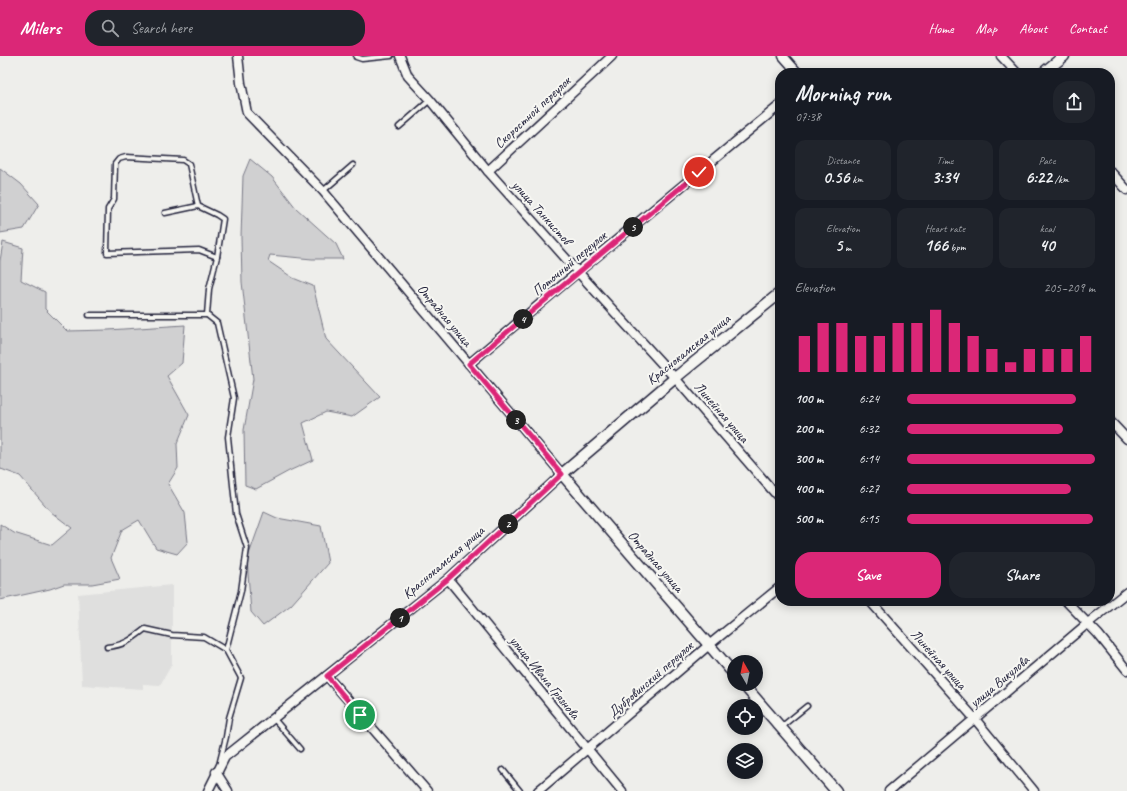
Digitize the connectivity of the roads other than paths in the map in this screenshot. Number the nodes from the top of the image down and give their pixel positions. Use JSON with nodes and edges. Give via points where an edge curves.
{"nodes":[{"id":1,"x":238,"y":56,"type":"edge"},
{"id":2,"x":391,"y":56,"type":"edge"},
{"id":3,"x":400,"y":56,"type":"edge"},
{"id":4,"x":612,"y":56,"type":"edge"},
{"id":5,"x":783,"y":56,"type":"edge"},
{"id":6,"x":1001,"y":56,"type":"edge"},
{"id":7,"x":1064,"y":56,"type":"edge"},
{"id":8,"x":356,"y":57,"type":"edge"},
{"id":9,"x":794,"y":68,"type":"edge"},
{"id":10,"x":1012,"y":68,"type":"edge"},
{"id":11,"x":1050,"y":68,"type":"edge"},
{"id":12,"x":430,"y":100,"type":"junction"},
{"id":13,"x":775,"y":109,"type":"edge"},
{"id":14,"x":399,"y":127,"type":"dead end"},
{"id":15,"x":353,"y":165,"type":"dead end"},
{"id":16,"x":488,"y":171,"type":"junction"},
{"id":17,"x":1115,"y":176,"type":"edge"},
{"id":18,"x":1127,"y":190,"type":"edge"},
{"id":19,"x":323,"y":191,"type":"junction"},
{"id":20,"x":198,"y":206,"type":"junction"},
{"id":21,"x":165,"y":213,"type":"dead end"},
{"id":22,"x":217,"y":257,"type":"junction"},
{"id":23,"x":578,"y":272,"type":"junction"},
{"id":24,"x":775,"y":297,"type":"edge"},
{"id":25,"x":207,"y":315,"type":"junction"},
{"id":26,"x":88,"y":316,"type":"dead end"},
{"id":27,"x":469,"y":364,"type":"junction"},
{"id":28,"x":675,"y":378,"type":"junction"},
{"id":29,"x":1115,"y":427,"type":"edge"},
{"id":30,"x":1127,"y":440,"type":"edge"},
{"id":31,"x":562,"y":474,"type":"junction"},
{"id":32,"x":775,"y":493,"type":"edge"},
{"id":33,"x":448,"y":579,"type":"junction"},
{"id":34,"x":775,"y":591,"type":"edge"},
{"id":35,"x":1127,"y":592,"type":"edge"},
{"id":36,"x":1115,"y":602,"type":"edge"},
{"id":37,"x":874,"y":606,"type":"edge"},
{"id":38,"x":1071,"y":606,"type":"edge"},
{"id":39,"x":1109,"y":606,"type":"edge"},
{"id":40,"x":1088,"y":623,"type":"junction"},
{"id":41,"x":709,"y":645,"type":"junction"},
{"id":42,"x":107,"y":647,"type":"dead end"},
{"id":43,"x":226,"y":650,"type":"junction"},
{"id":44,"x":727,"y":666,"type":"edge"},
{"id":45,"x":1127,"y":670,"type":"edge"},
{"id":46,"x":327,"y":676,"type":"junction"},
{"id":47,"x":749,"y":691,"type":"edge"},
{"id":48,"x":807,"y":706,"type":"dead end"},
{"id":49,"x":975,"y":718,"type":"junction"},
{"id":50,"x":274,"y":719,"type":"junction"},
{"id":51,"x":780,"y":727,"type":"junction"},
{"id":52,"x":300,"y":749,"type":"dead end"},
{"id":53,"x":587,"y":750,"type":"junction"},
{"id":54,"x":504,"y":770,"type":"dead end"},
{"id":55,"x":216,"y":772,"type":"junction"},
{"id":56,"x":208,"y":791,"type":"edge"},
{"id":57,"x":228,"y":791,"type":"edge"},
{"id":58,"x":427,"y":791,"type":"edge"},
{"id":59,"x":520,"y":791,"type":"edge"},
{"id":60,"x":538,"y":791,"type":"edge"},
{"id":61,"x":622,"y":791,"type":"edge"},
{"id":62,"x":836,"y":791,"type":"edge"},
{"id":63,"x":889,"y":791,"type":"edge"},
{"id":64,"x":1034,"y":791,"type":"edge"}],
"edges":[{"from":1,"to":19,"type":"street","name":"Отрадная улица","via":[[247,113]]},
{"from":2,"to":8,"type":"lane","via":[[362,59]]},
{"from":3,"to":12,"type":"street","name":"улица Танкистов","via":[[408,76]]},
{"from":4,"to":16,"type":"street","name":"Скоростной переулок"},
{"from":5,"to":9,"type":"street"},
{"from":6,"to":10,"type":"street"},
{"from":7,"to":11,"type":"street"},
{"from":12,"to":14,"type":"lane"},
{"from":12,"to":16,"type":"street","name":"улица Танкистов"},
{"from":13,"to":23,"type":"street","name":"Поточный переулок"},
{"from":15,"to":19,"type":"lane"},
{"from":16,"to":23,"type":"street","name":"улица Танкистов"},
{"from":17,"to":18,"type":"street"},
{"from":19,"to":27,"type":"street","name":"Отрадная улица"},
{"from":20,"to":21,"type":"lane"},
{"from":20,"to":22,"type":"lane","via":[[223,219]]},
{"from":20,"to":22,"type":"lane","via":[[189,164],[183,160],[126,157],[119,159],[115,164],[114,198],[108,209],[107,253],[199,250]]},
{"from":22,"to":25,"type":"lane","via":[[209,289]]},
{"from":23,"to":27,"type":"street","name":"Поточный переулок"},
{"from":23,"to":28,"type":"street","name":"улица Танкистов"},
{"from":24,"to":28,"type":"street","name":"Краснокамская улица"},
{"from":25,"to":26,"type":"lane"},
{"from":25,"to":43,"type":"lane","via":[[217,323],[234,398],[228,437],[236,514],[247,548],[241,591]]},
{"from":27,"to":31,"type":"street","name":"Отрадная улица"},
{"from":28,"to":31,"type":"street","name":"Краснокамская улица"},
{"from":28,"to":32,"type":"street","name":"Линейная улица"},
{"from":29,"to":30,"type":"street"},
{"from":31,"to":33,"type":"street","name":"Краснокамская улица"},
{"from":31,"to":41,"type":"street","name":"Отрадная улица"},
{"from":33,"to":46,"type":"street","name":"Краснокамская улица"},
{"from":33,"to":53,"type":"street","name":"улица Ивана Грязнова"},
{"from":34,"to":41,"type":"street","name":"Дубровинский переулок"},
{"from":35,"to":36,"type":"street","name":"улица Викулова"},
{"from":37,"to":49,"type":"street","name":"Линейная улица"},
{"from":38,"to":40,"type":"street"},
{"from":39,"to":40,"type":"street","name":"улица Викулова"},
{"from":40,"to":45,"type":"street"},
{"from":40,"to":49,"type":"street","name":"улица Викулова"},
{"from":41,"to":44,"type":"street","name":"Отрадная улица"},
{"from":41,"to":53,"type":"street","name":"Дубровинский переулок"},
{"from":42,"to":43,"type":"lane","via":[[121,645],[145,628],[172,635],[204,637]]},
{"from":43,"to":55,"type":"lane","via":[[241,678]]},
{"from":46,"to":50,"type":"street","name":"Краснокамская улица"},
{"from":46,"to":58,"type":"street"},
{"from":47,"to":51,"type":"street"},
{"from":48,"to":51,"type":"lane"},
{"from":49,"to":63,"type":"street","name":"улица Викулова"},
{"from":49,"to":64,"type":"street","name":"Линейная улица"},
{"from":50,"to":52,"type":"lane"},
{"from":50,"to":55,"type":"street","name":"Краснокамская улица","via":[[225,757]]},
{"from":51,"to":62,"type":"street"},
{"from":53,"to":60,"type":"street","name":"Дубровинский переулок"},
{"from":53,"to":61,"type":"street","name":"улица Ивана Грязнова"},
{"from":54,"to":59,"type":"lane"},
{"from":55,"to":56,"type":"street","name":"Краснокамская улица"},
{"from":55,"to":57,"type":"street"}]}
